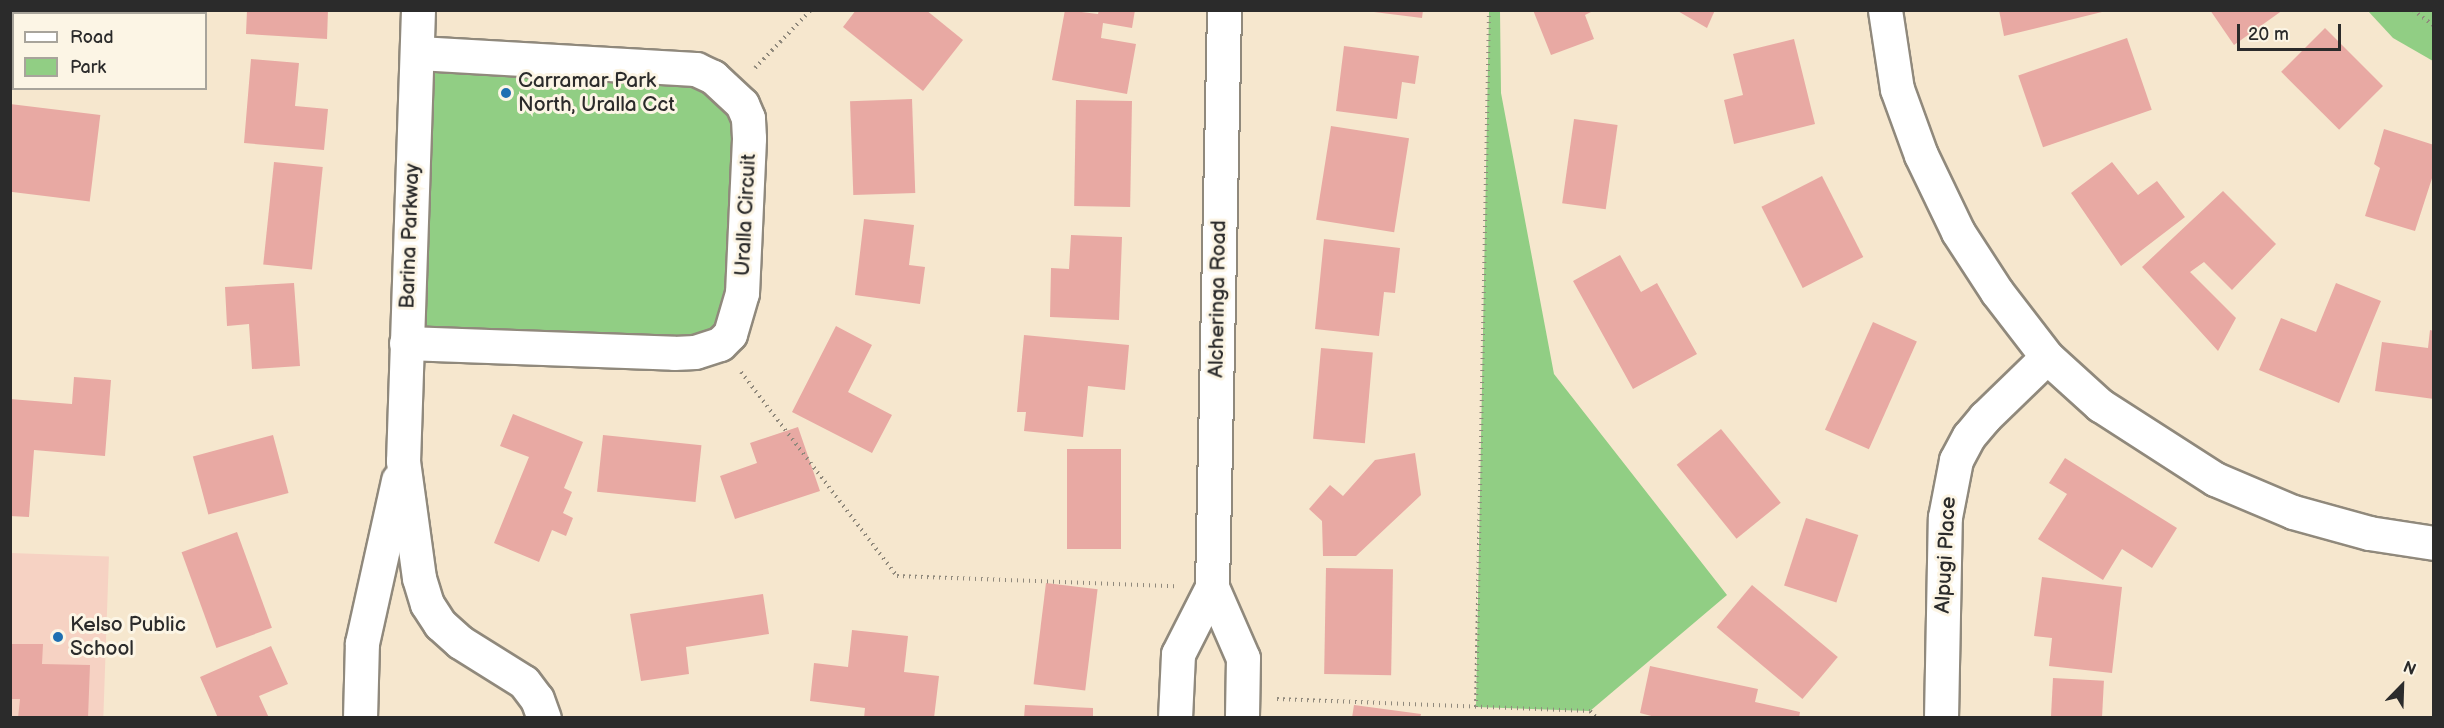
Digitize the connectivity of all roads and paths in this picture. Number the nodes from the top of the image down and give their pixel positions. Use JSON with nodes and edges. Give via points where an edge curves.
{"nodes":[{"id":1,"x":418,"y":10,"type":"edge"},
{"id":2,"x":811,"y":10,"type":"edge"},
{"id":3,"x":1224,"y":10,"type":"edge"},
{"id":4,"x":1489,"y":10,"type":"edge"},
{"id":5,"x":1885,"y":10,"type":"edge"},
{"id":6,"x":2413,"y":10,"type":"edge"},
{"id":7,"x":2433,"y":26,"type":"edge"},
{"id":8,"x":417,"y":53,"type":"junction"},
{"id":9,"x":732,"y":93,"type":"junction"},
{"id":10,"x":406,"y":343,"type":"junction"},
{"id":11,"x":720,"y":344,"type":"junction"},
{"id":12,"x":2047,"y":357,"type":"junction"},
{"id":13,"x":403,"y":461,"type":"junction"},
{"id":14,"x":2433,"y":543,"type":"edge"},
{"id":15,"x":1212,"y":587,"type":"junction"},
{"id":16,"x":1476,"y":707,"type":"junction"},
{"id":17,"x":1243,"y":708,"type":"edge"},
{"id":18,"x":360,"y":717,"type":"edge"},
{"id":19,"x":544,"y":717,"type":"edge"},
{"id":20,"x":1175,"y":717,"type":"edge"},
{"id":21,"x":1597,"y":717,"type":"edge"},
{"id":22,"x":1941,"y":717,"type":"edge"}],
"edges":[{"from":1,"to":8,"type":"street","name":"Barina Parkway"},
{"from":2,"to":9,"type":"path"},
{"from":3,"to":15,"type":"street","name":"Alcheringa Road"},
{"from":4,"to":16,"type":"path"},
{"from":5,"to":12,"type":"street","via":[[1897,89],[1921,155],[1958,232],[1997,292]]},
{"from":6,"to":7,"type":"path"},
{"from":8,"to":9,"type":"street","name":"Uralla Circuit","via":[[680,66],[713,77]]},
{"from":8,"to":10,"type":"street","name":"Barina Parkway"},
{"from":9,"to":11,"type":"street","name":"Uralla Circuit","via":[[748,118],[742,292],[730,334]]},
{"from":10,"to":11,"type":"street","via":[[674,353],[695,352]]},
{"from":10,"to":13,"type":"street","name":"Barina Parkway"},
{"from":11,"to":15,"type":"path","via":[[897,576]]},
{"from":12,"to":14,"type":"street","via":[[2100,405],[2215,479],[2293,512],[2369,533]]},
{"from":12,"to":22,"type":"street","name":"Alpugi Place","via":[[1985,417],[1956,460],[1945,517]]},
{"from":13,"to":18,"type":"street","name":"Barina Parkway","via":[[362,643]]},
{"from":13,"to":19,"type":"street","name":"Barina Parkway","via":[[419,578],[427,604],[440,624],[460,642],[524,682]]},
{"from":15,"to":17,"type":"street","name":"Alcheringa Road","via":[[1243,657]]},
{"from":15,"to":20,"type":"street","name":"Alcheringa Road","via":[[1178,654]]},
{"from":16,"to":17,"type":"path"},
{"from":16,"to":21,"type":"path","via":[[1590,711]]}]}
